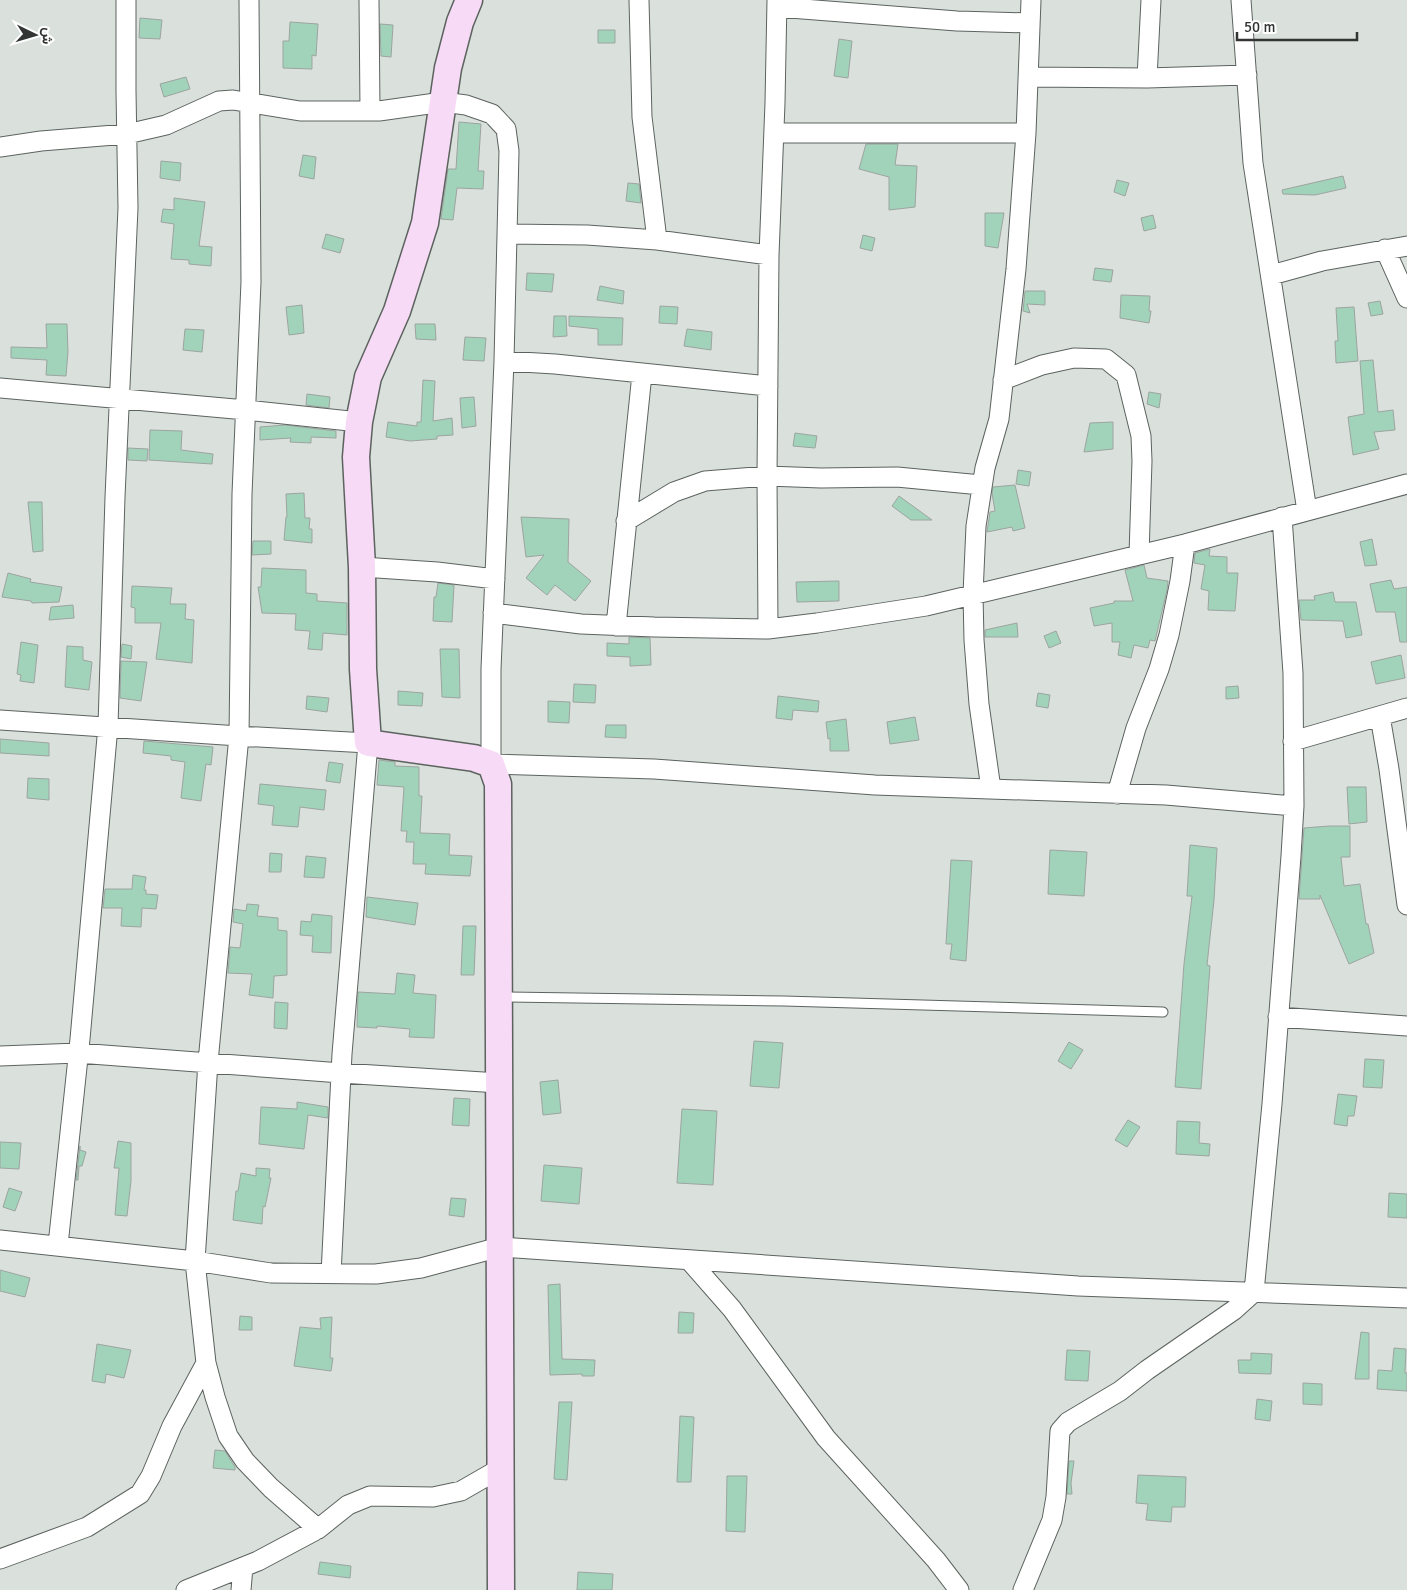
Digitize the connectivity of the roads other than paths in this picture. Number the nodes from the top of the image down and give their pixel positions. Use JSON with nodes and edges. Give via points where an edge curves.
{"nodes":[{"id":1,"x":126,"y":0,"type":"edge"},
{"id":2,"x":249,"y":0,"type":"edge"},
{"id":3,"x":369,"y":0,"type":"edge"},
{"id":4,"x":469,"y":0,"type":"edge"},
{"id":5,"x":639,"y":0,"type":"edge"},
{"id":6,"x":1031,"y":0,"type":"edge"},
{"id":7,"x":1151,"y":0,"type":"edge"},
{"id":8,"x":1241,"y":0,"type":"edge"},
{"id":9,"x":777,"y":4,"type":"edge"},
{"id":10,"x":1030,"y":23,"type":"junction"},
{"id":11,"x":1247,"y":75,"type":"junction"},
{"id":12,"x":1029,"y":77,"type":"junction"},
{"id":13,"x":1147,"y":78,"type":"junction"},
{"id":14,"x":443,"y":102,"type":"junction"},
{"id":15,"x":251,"y":104,"type":"junction"},
{"id":16,"x":370,"y":111,"type":"junction"},
{"id":17,"x":1026,"y":133,"type":"junction"},
{"id":18,"x":127,"y":134,"type":"junction"},
{"id":19,"x":774,"y":134,"type":"junction"},
{"id":20,"x":0,"y":148,"type":"edge"},
{"id":21,"x":507,"y":234,"type":"junction"},
{"id":22,"x":657,"y":240,"type":"junction"},
{"id":23,"x":1407,"y":246,"type":"edge"},
{"id":24,"x":1385,"y":249,"type":"junction"},
{"id":25,"x":769,"y":255,"type":"junction"},
{"id":26,"x":1270,"y":275,"type":"junction"},
{"id":27,"x":1407,"y":298,"type":"edge"},
{"id":28,"x":504,"y":361,"type":"junction"},
{"id":29,"x":642,"y":374,"type":"junction"},
{"id":30,"x":1004,"y":380,"type":"junction"},
{"id":31,"x":768,"y":386,"type":"junction"},
{"id":32,"x":0,"y":388,"type":"edge"},
{"id":33,"x":120,"y":397,"type":"junction"},
{"id":34,"x":246,"y":410,"type":"junction"},
{"id":35,"x":359,"y":422,"type":"junction"},
{"id":36,"x":767,"y":476,"type":"junction"},
{"id":37,"x":1407,"y":484,"type":"edge"},
{"id":38,"x":981,"y":485,"type":"junction"},
{"id":39,"x":1307,"y":511,"type":"junction"},
{"id":40,"x":1282,"y":517,"type":"junction"},
{"id":41,"x":626,"y":521,"type":"junction"},
{"id":42,"x":1185,"y":544,"type":"junction"},
{"id":43,"x":1139,"y":554,"type":"junction"},
{"id":44,"x":362,"y":567,"type":"junction"},
{"id":45,"x":495,"y":579,"type":"junction"},
{"id":46,"x":973,"y":594,"type":"junction"},
{"id":47,"x":493,"y":613,"type":"junction"},
{"id":48,"x":616,"y":626,"type":"junction"},
{"id":49,"x":768,"y":629,"type":"junction"},
{"id":50,"x":1407,"y":708,"type":"edge"},
{"id":51,"x":1380,"y":716,"type":"junction"},
{"id":52,"x":0,"y":720,"type":"edge"},
{"id":53,"x":108,"y":726,"type":"junction"},
{"id":54,"x":239,"y":736,"type":"junction"},
{"id":55,"x":1294,"y":741,"type":"junction"},
{"id":56,"x":368,"y":743,"type":"junction"},
{"id":57,"x":491,"y":764,"type":"junction"},
{"id":58,"x":990,"y":789,"type":"junction"},
{"id":59,"x":1117,"y":794,"type":"junction"},
{"id":60,"x":1294,"y":806,"type":"junction"},
{"id":61,"x":1407,"y":905,"type":"edge"},
{"id":62,"x":499,"y":997,"type":"junction"},
{"id":63,"x":1163,"y":1012,"type":"dead end"},
{"id":64,"x":1278,"y":1017,"type":"junction"},
{"id":65,"x":1407,"y":1026,"type":"edge"},
{"id":66,"x":78,"y":1053,"type":"junction"},
{"id":67,"x":0,"y":1056,"type":"edge"},
{"id":68,"x":208,"y":1062,"type":"junction"},
{"id":69,"x":341,"y":1073,"type":"junction"},
{"id":70,"x":499,"y":1083,"type":"junction"},
{"id":71,"x":0,"y":1240,"type":"edge"},
{"id":72,"x":58,"y":1245,"type":"junction"},
{"id":73,"x":500,"y":1247,"type":"junction"},
{"id":74,"x":689,"y":1260,"type":"junction"},
{"id":75,"x":196,"y":1261,"type":"junction"},
{"id":76,"x":331,"y":1274,"type":"junction"},
{"id":77,"x":1254,"y":1292,"type":"junction"},
{"id":78,"x":1407,"y":1298,"type":"edge"},
{"id":79,"x":206,"y":1363,"type":"junction"},
{"id":80,"x":501,"y":1468,"type":"junction"},
{"id":81,"x":318,"y":1529,"type":"junction"},
{"id":82,"x":0,"y":1560,"type":"edge"},
{"id":83,"x":243,"y":1567,"type":"junction"},
{"id":84,"x":186,"y":1590,"type":"edge"},
{"id":85,"x":241,"y":1590,"type":"edge"},
{"id":86,"x":500,"y":1590,"type":"edge"},
{"id":87,"x":959,"y":1590,"type":"edge"},
{"id":88,"x":1023,"y":1590,"type":"edge"}],
"edges":[{"from":1,"to":18,"type":"street"},
{"from":2,"to":15,"type":"street"},
{"from":3,"to":16,"type":"street"},
{"from":4,"to":14,"type":"street","via":[[448,68]]},
{"from":5,"to":22,"type":"street","via":[[642,118]]},
{"from":6,"to":10,"type":"street"},
{"from":7,"to":13,"type":"street"},
{"from":8,"to":11,"type":"street"},
{"from":9,"to":10,"type":"street","via":[[957,21]]},
{"from":9,"to":19,"type":"street"},
{"from":10,"to":12,"type":"street"},
{"from":11,"to":13,"type":"street"},
{"from":11,"to":26,"type":"street","via":[[1253,163]]},
{"from":12,"to":13,"type":"street"},
{"from":12,"to":17,"type":"street"},
{"from":14,"to":16,"type":"street"},
{"from":14,"to":21,"type":"street","via":[[466,105],[492,114],[506,129],[509,151]]},
{"from":14,"to":35,"type":"street","via":[[425,223],[397,311],[368,377]]},
{"from":15,"to":16,"type":"street","via":[[300,111]]},
{"from":15,"to":18,"type":"street","via":[[219,101],[166,125]]},
{"from":15,"to":34,"type":"street","via":[[251,282]]},
{"from":17,"to":19,"type":"street"},
{"from":17,"to":30,"type":"street"},
{"from":18,"to":20,"type":"street"},
{"from":18,"to":33,"type":"street","via":[[128,208]]},
{"from":19,"to":25,"type":"street"},
{"from":21,"to":22,"type":"street"},
{"from":21,"to":28,"type":"street"},
{"from":22,"to":25,"type":"street"},
{"from":23,"to":24,"type":"street"},
{"from":24,"to":26,"type":"street"},
{"from":24,"to":27,"type":"street"},
{"from":25,"to":31,"type":"street"},
{"from":26,"to":39,"type":"street"},
{"from":28,"to":29,"type":"street"},
{"from":28,"to":45,"type":"street"},
{"from":29,"to":31,"type":"street"},
{"from":29,"to":41,"type":"street"},
{"from":30,"to":38,"type":"street","via":[[999,419]]},
{"from":30,"to":43,"type":"street","via":[[1042,365],[1074,358],[1106,359],[1126,375],[1141,436]]},
{"from":31,"to":36,"type":"street"},
{"from":32,"to":33,"type":"street"},
{"from":33,"to":34,"type":"street"},
{"from":33,"to":53,"type":"street"},
{"from":34,"to":35,"type":"street"},
{"from":34,"to":54,"type":"street"},
{"from":35,"to":44,"type":"street","via":[[356,457]]},
{"from":36,"to":38,"type":"street","via":[[897,477]]},
{"from":36,"to":41,"type":"street","via":[[705,482],[674,492]]},
{"from":36,"to":49,"type":"street"},
{"from":37,"to":39,"type":"street"},
{"from":38,"to":46,"type":"street"},
{"from":39,"to":40,"type":"street"},
{"from":40,"to":42,"type":"street"},
{"from":40,"to":55,"type":"street","via":[[1293,672]]},
{"from":41,"to":48,"type":"street"},
{"from":42,"to":43,"type":"street"},
{"from":42,"to":59,"type":"street","via":[[1169,635]]},
{"from":43,"to":46,"type":"street"},
{"from":44,"to":45,"type":"street"},
{"from":44,"to":56,"type":"street"},
{"from":45,"to":47,"type":"street"},
{"from":46,"to":49,"type":"street","via":[[926,606]]},
{"from":46,"to":58,"type":"street","via":[[979,704]]},
{"from":47,"to":48,"type":"street"},
{"from":47,"to":57,"type":"street"},
{"from":48,"to":49,"type":"street"},
{"from":50,"to":51,"type":"street"},
{"from":51,"to":55,"type":"street"},
{"from":51,"to":61,"type":"street"},
{"from":52,"to":53,"type":"street"},
{"from":53,"to":54,"type":"street"},
{"from":53,"to":66,"type":"street"},
{"from":54,"to":56,"type":"street"},
{"from":54,"to":68,"type":"street"},
{"from":55,"to":60,"type":"street"},
{"from":56,"to":57,"type":"street","via":[[474,758]]},
{"from":56,"to":69,"type":"street"},
{"from":57,"to":58,"type":"street","via":[[654,769],[875,785]]},
{"from":57,"to":62,"type":"street","via":[[498,784]]},
{"from":58,"to":59,"type":"street"},
{"from":59,"to":60,"type":"street"},
{"from":60,"to":64,"type":"street"},
{"from":62,"to":63,"type":"lane"},
{"from":62,"to":70,"type":"street"},
{"from":64,"to":65,"type":"street"},
{"from":64,"to":77,"type":"street"},
{"from":66,"to":67,"type":"street"},
{"from":66,"to":68,"type":"street"},
{"from":66,"to":72,"type":"street"},
{"from":68,"to":69,"type":"street"},
{"from":68,"to":75,"type":"street"},
{"from":69,"to":70,"type":"street"},
{"from":69,"to":76,"type":"street"},
{"from":70,"to":73,"type":"street"},
{"from":71,"to":72,"type":"street"},
{"from":72,"to":75,"type":"street"},
{"from":73,"to":74,"type":"street"},
{"from":73,"to":76,"type":"street","via":[[421,1268],[376,1274]]},
{"from":73,"to":80,"type":"street"},
{"from":74,"to":77,"type":"street","via":[[1078,1286]]},
{"from":74,"to":87,"type":"street","via":[[732,1309],[826,1438]]},
{"from":75,"to":76,"type":"street","via":[[271,1273]]},
{"from":75,"to":79,"type":"street"},
{"from":77,"to":78,"type":"street"},
{"from":77,"to":88,"type":"street","via":[[1234,1310],[1120,1391],[1068,1422],[1060,1432],[1052,1520]]},
{"from":79,"to":81,"type":"street","via":[[228,1436],[245,1461],[271,1488]]},
{"from":79,"to":82,"type":"street","via":[[140,1494],[87,1527]]},
{"from":80,"to":81,"type":"street","via":[[461,1491],[433,1497],[370,1496],[348,1505]]},
{"from":80,"to":86,"type":"street"},
{"from":81,"to":83,"type":"street"},
{"from":83,"to":84,"type":"street"},
{"from":83,"to":85,"type":"street"}]}
